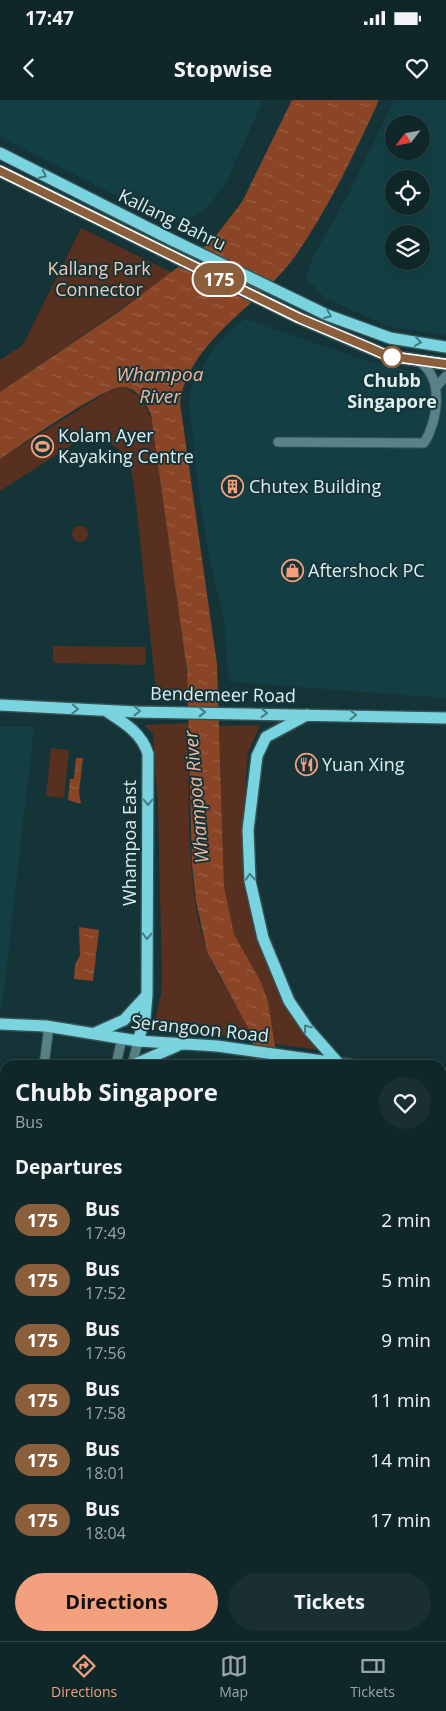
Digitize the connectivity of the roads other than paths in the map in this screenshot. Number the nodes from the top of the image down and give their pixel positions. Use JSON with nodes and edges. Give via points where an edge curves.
{"nodes":[{"id":1,"x":0,"y":153,"type":"edge"},
{"id":2,"x":0,"y":171,"type":"edge"},
{"id":3,"x":446,"y":345,"type":"edge"},
{"id":4,"x":416,"y":360,"type":"junction"},
{"id":5,"x":445,"y":364,"type":"edge"},
{"id":6,"x":446,"y":376,"type":"edge"},
{"id":7,"x":437,"y":386,"type":"junction"},
{"id":8,"x":278,"y":442,"type":"dead end"},
{"id":9,"x":0,"y":705,"type":"edge"},
{"id":10,"x":104,"y":710,"type":"junction"},
{"id":11,"x":308,"y":714,"type":"junction"},
{"id":12,"x":446,"y":718,"type":"edge"},
{"id":13,"x":147,"y":995,"type":"junction"},
{"id":14,"x":0,"y":1024,"type":"edge"},
{"id":15,"x":46,"y":1026,"type":"junction"},
{"id":16,"x":93,"y":1033,"type":"junction"},
{"id":17,"x":122,"y":1038,"type":"junction"},
{"id":18,"x":138,"y":1041,"type":"junction"},
{"id":19,"x":181,"y":1044,"type":"junction"},
{"id":20,"x":45,"y":1060,"type":"edge"},
{"id":21,"x":117,"y":1060,"type":"edge"},
{"id":22,"x":134,"y":1060,"type":"edge"},
{"id":23,"x":144,"y":1060,"type":"edge"},
{"id":24,"x":314,"y":1060,"type":"edge"},
{"id":25,"x":341,"y":1060,"type":"edge"}],
"edges":[{"from":1,"to":3,"type":"main road","name":"Kallang Bahru","one_way":true,"via":[[327,315],[390,338]]},
{"from":2,"to":4,"type":"main road","name":"Kallang Bahru","via":[[276,306],[388,356]]},
{"from":3,"to":5,"type":"street"},
{"from":4,"to":5,"type":"main road","name":"Kallang Bahru"},
{"from":4,"to":7,"type":"street","via":[[427,368]]},
{"from":6,"to":7,"type":"street"},
{"from":7,"to":8,"type":"street","via":[[431,431],[424,444]]},
{"from":9,"to":10,"type":"main road","name":"Bendemeer Road","one_way":true},
{"from":10,"to":11,"type":"main road","name":"Bendemeer Road","one_way":true},
{"from":10,"to":13,"type":"main road","name":"Whampoa East","one_way":true,"via":[[133,730],[148,754]]},
{"from":11,"to":12,"type":"main road","name":"Bendemeer Road","one_way":true},
{"from":25,"to":11,"type":"main road","one_way":true,"via":[[308,1029],[289,1001],[263,938],[250,881],[248,830],[257,756],[266,737]]},
{"from":13,"to":16,"type":"main road","via":[[124,1020]]},
{"from":13,"to":18,"type":"main road","name":"Whampoa East"},
{"from":14,"to":15,"type":"main road","name":"Serangoon Road"},
{"from":15,"to":16,"type":"main road","name":"Serangoon Road"},
{"from":15,"to":20,"type":"street"},
{"from":16,"to":17,"type":"main road","name":"Serangoon Road"},
{"from":17,"to":18,"type":"main road","name":"Serangoon Road"},
{"from":17,"to":21,"type":"street"},
{"from":18,"to":19,"type":"main road","name":"Serangoon Road"},
{"from":18,"to":22,"type":"street"},
{"from":19,"to":23,"type":"main road"},
{"from":19,"to":24,"type":"main road","name":"Serangoon Road"}]}
